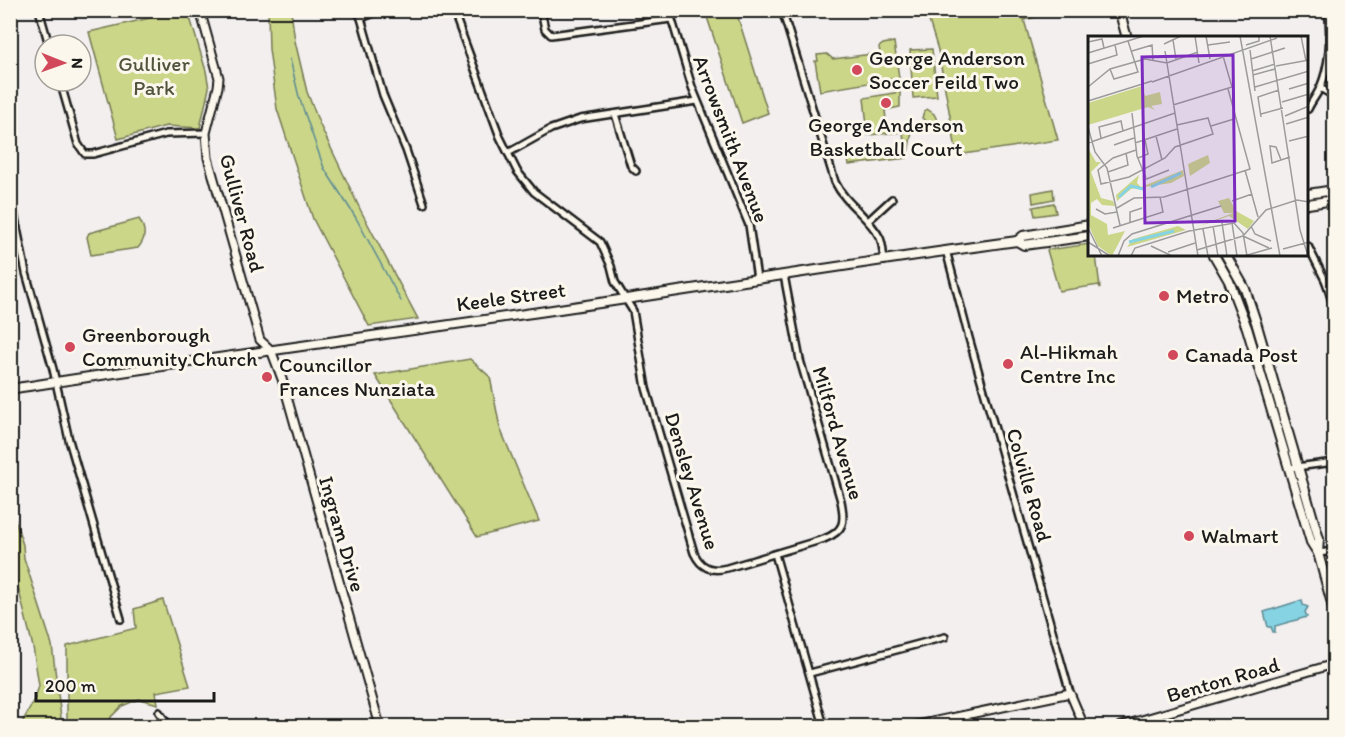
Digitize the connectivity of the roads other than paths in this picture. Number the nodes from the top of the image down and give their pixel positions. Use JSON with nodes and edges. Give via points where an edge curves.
{"nodes":[{"id":1,"x":39,"y":10,"type":"edge"},
{"id":2,"x":200,"y":10,"type":"edge"},
{"id":3,"x":357,"y":10,"type":"edge"},
{"id":4,"x":382,"y":10,"type":"edge"},
{"id":5,"x":453,"y":10,"type":"edge"},
{"id":6,"x":541,"y":10,"type":"edge"},
{"id":7,"x":669,"y":10,"type":"edge"},
{"id":8,"x":782,"y":10,"type":"edge"},
{"id":9,"x":1119,"y":10,"type":"edge"},
{"id":10,"x":1328,"y":10,"type":"edge"},
{"id":11,"x":362,"y":18,"type":"junction"},
{"id":12,"x":671,"y":19,"type":"junction"},
{"id":13,"x":46,"y":33,"type":"edge"},
{"id":14,"x":1126,"y":36,"type":"edge"},
{"id":15,"x":1320,"y":88,"type":"junction"},
{"id":16,"x":63,"y":93,"type":"edge"},
{"id":17,"x":1335,"y":96,"type":"edge"},
{"id":18,"x":698,"y":101,"type":"junction"},
{"id":19,"x":1309,"y":107,"type":"edge"},
{"id":20,"x":615,"y":114,"type":"junction"},
{"id":21,"x":206,"y":133,"type":"junction"},
{"id":22,"x":508,"y":153,"type":"junction"},
{"id":23,"x":636,"y":171,"type":"dead end"},
{"id":24,"x":1335,"y":190,"type":"edge"},
{"id":25,"x":10,"y":193,"type":"edge"},
{"id":26,"x":1309,"y":194,"type":"edge"},
{"id":27,"x":892,"y":199,"type":"dead end"},
{"id":28,"x":1335,"y":200,"type":"edge"},
{"id":29,"x":424,"y":204,"type":"dead end"},
{"id":30,"x":1309,"y":204,"type":"edge"},
{"id":31,"x":868,"y":221,"type":"junction"},
{"id":32,"x":1088,"y":225,"type":"edge"},
{"id":33,"x":1088,"y":236,"type":"edge"},
{"id":34,"x":1017,"y":241,"type":"junction"},
{"id":35,"x":1309,"y":248,"type":"edge"},
{"id":36,"x":946,"y":250,"type":"junction"},
{"id":37,"x":1215,"y":256,"type":"edge"},
{"id":38,"x":1227,"y":256,"type":"edge"},
{"id":39,"x":884,"y":261,"type":"junction"},
{"id":40,"x":784,"y":275,"type":"junction"},
{"id":41,"x":758,"y":279,"type":"junction"},
{"id":42,"x":1335,"y":280,"type":"edge"},
{"id":43,"x":1326,"y":282,"type":"junction"},
{"id":44,"x":625,"y":299,"type":"junction"},
{"id":45,"x":1335,"y":308,"type":"edge"},
{"id":46,"x":1256,"y":322,"type":"junction"},
{"id":47,"x":1246,"y":328,"type":"junction"},
{"id":48,"x":271,"y":350,"type":"junction"},
{"id":49,"x":56,"y":381,"type":"junction"},
{"id":50,"x":10,"y":389,"type":"edge"},
{"id":51,"x":1335,"y":462,"type":"edge"},
{"id":52,"x":1293,"y":467,"type":"junction"},
{"id":53,"x":1335,"y":550,"type":"edge"},
{"id":54,"x":775,"y":554,"type":"junction"},
{"id":55,"x":1318,"y":554,"type":"junction"},
{"id":56,"x":1335,"y":611,"type":"edge"},
{"id":57,"x":121,"y":619,"type":"dead end"},
{"id":58,"x":945,"y":637,"type":"dead end"},
{"id":59,"x":1335,"y":664,"type":"edge"},
{"id":60,"x":810,"y":673,"type":"junction"},
{"id":61,"x":1070,"y":693,"type":"junction"},
{"id":62,"x":159,"y":712,"type":"dead end"},
{"id":63,"x":169,"y":726,"type":"edge"},
{"id":64,"x":380,"y":726,"type":"edge"},
{"id":65,"x":824,"y":726,"type":"edge"},
{"id":66,"x":918,"y":726,"type":"edge"},
{"id":67,"x":1084,"y":726,"type":"edge"},
{"id":68,"x":1120,"y":726,"type":"edge"}],
"edges":[{"from":1,"to":13,"type":"street"},
{"from":2,"to":21,"type":"street","name":"Gulliver Road","via":[[219,78]]},
{"from":3,"to":11,"type":"street"},
{"from":4,"to":11,"type":"street"},
{"from":5,"to":22,"type":"street","name":"Densley Avenue"},
{"from":6,"to":12,"type":"street","via":[[545,29],[551,35]]},
{"from":7,"to":12,"type":"street","name":"Arrowsmith Avenue"},
{"from":8,"to":31,"type":"street","via":[[835,182],[852,207]]},
{"from":9,"to":14,"type":"main road"},
{"from":10,"to":15,"type":"street","via":[[1330,41]]},
{"from":11,"to":29,"type":"street","via":[[383,95]]},
{"from":12,"to":18,"type":"street","name":"Arrowsmith Avenue"},
{"from":15,"to":17,"type":"street"},
{"from":15,"to":19,"type":"street"},
{"from":16,"to":21,"type":"street","via":[[78,144],[85,154],[166,134]]},
{"from":18,"to":20,"type":"street"},
{"from":18,"to":41,"type":"street","name":"Arrowsmith Avenue","via":[[743,207]]},
{"from":20,"to":22,"type":"street","via":[[580,119],[551,129]]},
{"from":20,"to":23,"type":"street"},
{"from":21,"to":48,"type":"street","name":"Gulliver Road","via":[[208,158],[260,340]]},
{"from":22,"to":44,"type":"street","name":"Densley Avenue","via":[[534,192],[600,242]]},
{"from":24,"to":26,"type":"main road"},
{"from":25,"to":49,"type":"street","via":[[26,273]]},
{"from":27,"to":31,"type":"street"},
{"from":28,"to":30,"type":"main road"},
{"from":31,"to":39,"type":"street","via":[[881,239]]},
{"from":32,"to":34,"type":"main road","name":"Keele Street","via":[[1023,236]]},
{"from":33,"to":34,"type":"main road","name":"Keele Street","via":[[1024,245]]},
{"from":34,"to":36,"type":"main road","name":"Keele Street"},
{"from":35,"to":43,"type":"street"},
{"from":36,"to":39,"type":"main road","name":"Keele Street"},
{"from":36,"to":61,"type":"street","name":"Colville Road"},
{"from":37,"to":47,"type":"main road","via":[[1229,281]]},
{"from":38,"to":46,"type":"main road","via":[[1245,289]]},
{"from":39,"to":40,"type":"main road","name":"Keele Street"},
{"from":40,"to":41,"type":"main road","name":"Keele Street"},
{"from":40,"to":54,"type":"street","name":"Milford Avenue","via":[[800,360],[843,514],[842,527],[833,536]]},
{"from":41,"to":44,"type":"main road","name":"Keele Street"},
{"from":42,"to":43,"type":"street"},
{"from":43,"to":45,"type":"street"},
{"from":44,"to":48,"type":"main road","name":"Keele Street"},
{"from":44,"to":54,"type":"street","name":"Densley Avenue","via":[[633,312],[646,388],[698,561],[712,570]]},
{"from":46,"to":47,"type":"main road"},
{"from":46,"to":52,"type":"main road"},
{"from":47,"to":52,"type":"main road"},
{"from":48,"to":49,"type":"main road","name":"Keele Street"},
{"from":48,"to":64,"type":"street","name":"Ingram Drive"},
{"from":49,"to":50,"type":"main road","name":"Keele Street"},
{"from":49,"to":57,"type":"street","via":[[81,486]]},
{"from":51,"to":52,"type":"street"},
{"from":52,"to":55,"type":"main road","via":[[1311,542]]},
{"from":53,"to":55,"type":"street"},
{"from":54,"to":60,"type":"street"},
{"from":55,"to":56,"type":"main road"},
{"from":58,"to":60,"type":"street"},
{"from":59,"to":68,"type":"street","name":"Benton Road"},
{"from":60,"to":65,"type":"street"},
{"from":61,"to":66,"type":"street"},
{"from":61,"to":67,"type":"street","name":"Colville Road"},
{"from":62,"to":63,"type":"street"}]}
